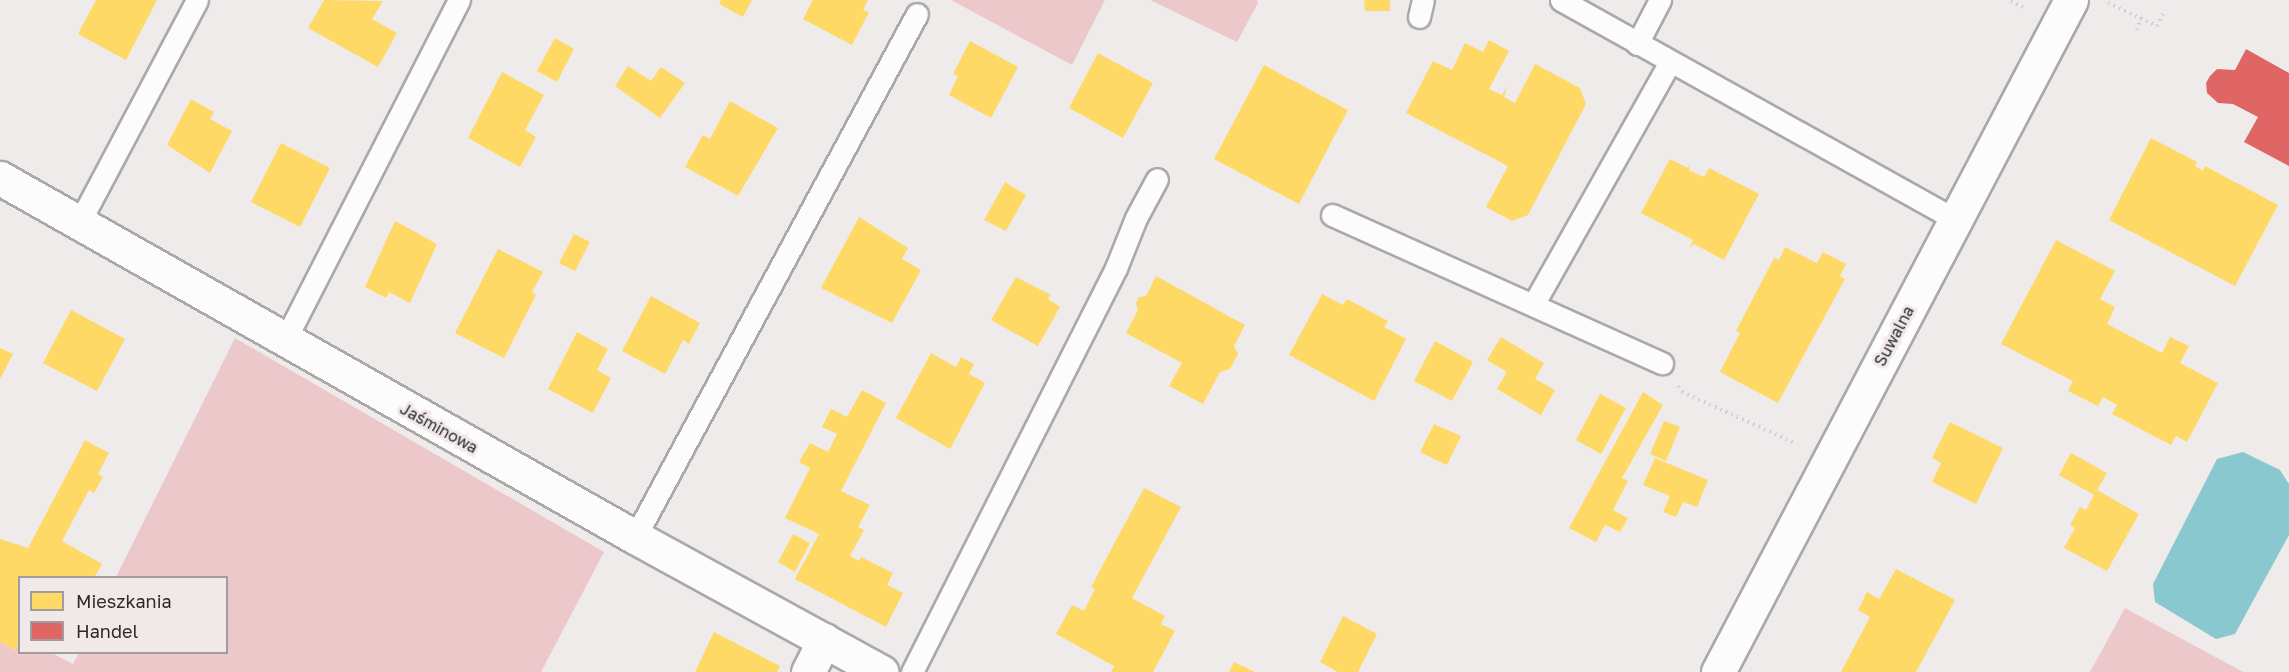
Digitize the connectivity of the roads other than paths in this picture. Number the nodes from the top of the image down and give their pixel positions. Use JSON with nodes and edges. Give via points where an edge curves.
{"nodes":[{"id":1,"x":197,"y":0,"type":"edge"},
{"id":2,"x":459,"y":0,"type":"edge"},
{"id":3,"x":1561,"y":0,"type":"edge"},
{"id":4,"x":1660,"y":0,"type":"edge"},
{"id":5,"x":2071,"y":0,"type":"edge"},
{"id":6,"x":917,"y":14,"type":"dead end"},
{"id":7,"x":1637,"y":44,"type":"junction"},
{"id":8,"x":1670,"y":62,"type":"junction"},
{"id":9,"x":0,"y":178,"type":"edge"},
{"id":10,"x":1157,"y":179,"type":"dead end"},
{"id":11,"x":1332,"y":215,"type":"dead end"},
{"id":12,"x":1956,"y":220,"type":"junction"},
{"id":13,"x":79,"y":223,"type":"junction"},
{"id":14,"x":1533,"y":305,"type":"junction"},
{"id":15,"x":285,"y":340,"type":"junction"},
{"id":16,"x":1662,"y":363,"type":"road end"},
{"id":17,"x":635,"y":537,"type":"junction"},
{"id":18,"x":824,"y":640,"type":"junction"},
{"id":19,"x":808,"y":672,"type":"edge"},
{"id":20,"x":882,"y":672,"type":"edge"},
{"id":21,"x":912,"y":672,"type":"edge"},
{"id":22,"x":1718,"y":672,"type":"edge"}],
"edges":[{"from":1,"to":13,"type":"lane"},
{"from":2,"to":15,"type":"lane"},
{"from":3,"to":7,"type":"lane"},
{"from":4,"to":7,"type":"lane"},
{"from":5,"to":12,"type":"street","name":"Suwalna"},
{"from":6,"to":17,"type":"lane"},
{"from":7,"to":8,"type":"lane"},
{"from":8,"to":12,"type":"lane"},
{"from":8,"to":14,"type":"lane"},
{"from":9,"to":13,"type":"street","name":"Jaśminowa"},
{"from":10,"to":21,"type":"lane"},
{"from":11,"to":14,"type":"lane"},
{"from":12,"to":22,"type":"street","name":"Suwalna"},
{"from":13,"to":15,"type":"street","name":"Jaśminowa"},
{"from":14,"to":16,"type":"lane"},
{"from":15,"to":17,"type":"street","name":"Jaśminowa"},
{"from":17,"to":18,"type":"street","name":"Jaśminowa"},
{"from":18,"to":19,"type":"street"},
{"from":18,"to":20,"type":"street","name":"Jaśminowa"}]}
